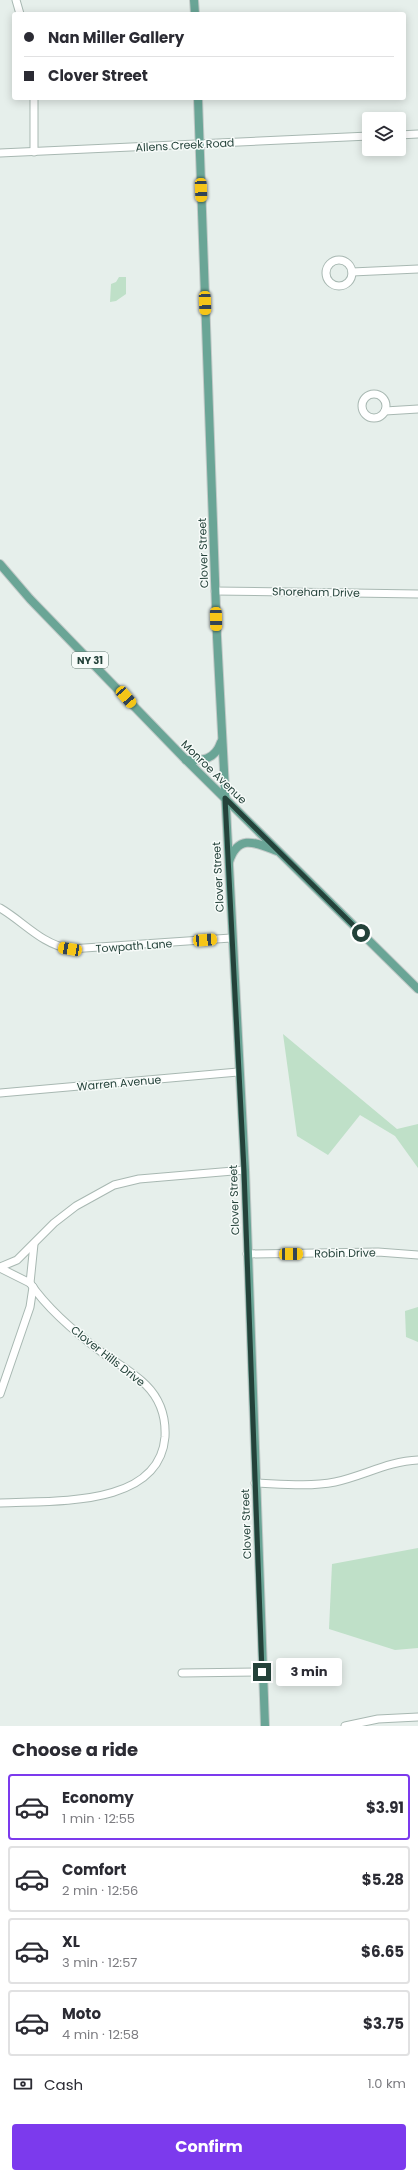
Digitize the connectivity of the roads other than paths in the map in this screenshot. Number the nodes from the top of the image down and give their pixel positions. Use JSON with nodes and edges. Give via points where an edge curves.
{"nodes":[{"id":1,"x":16,"y":0,"type":"edge"},
{"id":2,"x":194,"y":0,"type":"edge"},
{"id":3,"x":19,"y":12,"type":"edge"},
{"id":4,"x":195,"y":12,"type":"edge"},
{"id":5,"x":34,"y":100,"type":"edge"},
{"id":6,"x":198,"y":100,"type":"edge"},
{"id":7,"x":418,"y":134,"type":"edge"},
{"id":8,"x":406,"y":135,"type":"edge"},
{"id":9,"x":362,"y":136,"type":"edge"},
{"id":10,"x":200,"y":145,"type":"junction"},
{"id":11,"x":34,"y":152,"type":"junction"},
{"id":12,"x":0,"y":153,"type":"edge"},
{"id":13,"x":418,"y":269,"type":"edge"},
{"id":14,"x":352,"y":272,"type":"dead end"},
{"id":15,"x":418,"y":409,"type":"edge"},
{"id":16,"x":385,"y":411,"type":"dead end"},
{"id":17,"x":0,"y":563,"type":"edge"},
{"id":18,"x":215,"y":591,"type":"junction"},
{"id":19,"x":418,"y":594,"type":"edge"},
{"id":20,"x":222,"y":741,"type":"junction"},
{"id":21,"x":186,"y":760,"type":"junction"},
{"id":22,"x":225,"y":798,"type":"junction"},
{"id":23,"x":280,"y":852,"type":"junction"},
{"id":24,"x":228,"y":864,"type":"junction"},
{"id":25,"x":0,"y":908,"type":"edge"},
{"id":26,"x":231,"y":938,"type":"junction"},
{"id":27,"x":418,"y":989,"type":"edge"},
{"id":28,"x":238,"y":1072,"type":"junction"},
{"id":29,"x":0,"y":1093,"type":"edge"},
{"id":30,"x":244,"y":1170,"type":"junction"},
{"id":31,"x":34,"y":1244,"type":"junction"},
{"id":32,"x":247,"y":1254,"type":"junction"},
{"id":33,"x":418,"y":1255,"type":"edge"},
{"id":34,"x":0,"y":1267,"type":"edge"},
{"id":35,"x":31,"y":1285,"type":"junction"},
{"id":36,"x":0,"y":1394,"type":"edge"},
{"id":37,"x":418,"y":1460,"type":"edge"},
{"id":38,"x":255,"y":1484,"type":"junction"},
{"id":39,"x":0,"y":1503,"type":"edge"},
{"id":40,"x":262,"y":1672,"type":"junction"},
{"id":41,"x":182,"y":1673,"type":"dead end"},
{"id":42,"x":418,"y":1716,"type":"edge"},
{"id":43,"x":265,"y":1726,"type":"edge"},
{"id":44,"x":345,"y":1726,"type":"edge"}],
"edges":[{"from":1,"to":3,"type":"street"},
{"from":2,"to":4,"type":"main road"},
{"from":5,"to":11,"type":"street"},
{"from":6,"to":10,"type":"main road","name":"Clover Street"},
{"from":7,"to":8,"type":"street"},
{"from":9,"to":10,"type":"street","name":"Allens Creek Road"},
{"from":10,"to":11,"type":"street","name":"Allens Creek Road"},
{"from":10,"to":18,"type":"main road","name":"Clover Street"},
{"from":11,"to":12,"type":"street","name":"Allens Creek Road"},
{"from":13,"to":14,"type":"street"},
{"from":15,"to":16,"type":"street"},
{"from":17,"to":21,"type":"main road","name":"Monroe Avenue","number":"NY 31","via":[[35,604]]},
{"from":18,"to":19,"type":"street","name":"Shoreham Drive"},
{"from":18,"to":20,"type":"main road","name":"Clover Street"},
{"from":20,"to":21,"type":"main road","via":[[209,758],[202,761]]},
{"from":20,"to":22,"type":"main road","name":"Clover Street"},
{"from":21,"to":22,"type":"main road","name":"Monroe Avenue","number":"NY 31"},
{"from":22,"to":23,"type":"main road","name":"Monroe Avenue","number":"NY 31"},
{"from":22,"to":24,"type":"main road","name":"Clover Street"},
{"from":23,"to":24,"type":"main road","via":[[252,842],[244,843],[234,850]]},
{"from":23,"to":27,"type":"main road","name":"Monroe Avenue","number":"NY 31"},
{"from":24,"to":26,"type":"main road","name":"Clover Street"},
{"from":25,"to":26,"type":"street","name":"Towpath Lane","via":[[39,938],[58,947],[70,949]]},
{"from":26,"to":28,"type":"main road","name":"Clover Street"},
{"from":28,"to":29,"type":"street","name":"Warren Avenue"},
{"from":28,"to":30,"type":"main road","name":"Clover Street"},
{"from":30,"to":31,"type":"street","name":"Clover Hills Drive","via":[[139,1179],[114,1185],[76,1206],[54,1223]]},
{"from":30,"to":32,"type":"main road","name":"Clover Street"},
{"from":31,"to":34,"type":"street","name":"Clover Hills Drive","via":[[17,1260]]},
{"from":31,"to":35,"type":"street","via":[[30,1260]]},
{"from":32,"to":33,"type":"street","name":"Robin Drive","via":[[378,1252]]},
{"from":32,"to":38,"type":"main road","name":"Clover Street"},
{"from":34,"to":35,"type":"street","name":"Clover Hills Drive"},
{"from":35,"to":36,"type":"street","via":[[30,1307]]},
{"from":35,"to":39,"type":"street","name":"Clover Hills Drive","via":[[70,1326],[152,1391],[162,1412],[164,1440],[154,1465],[140,1479],[123,1490],[85,1498]]},
{"from":37,"to":38,"type":"street","via":[[397,1462],[335,1482]]},
{"from":38,"to":40,"type":"main road","name":"Clover Street"},
{"from":40,"to":41,"type":"street"},
{"from":40,"to":43,"type":"main road","name":"Clover Street"},
{"from":42,"to":44,"type":"street","via":[[378,1719]]}]}
